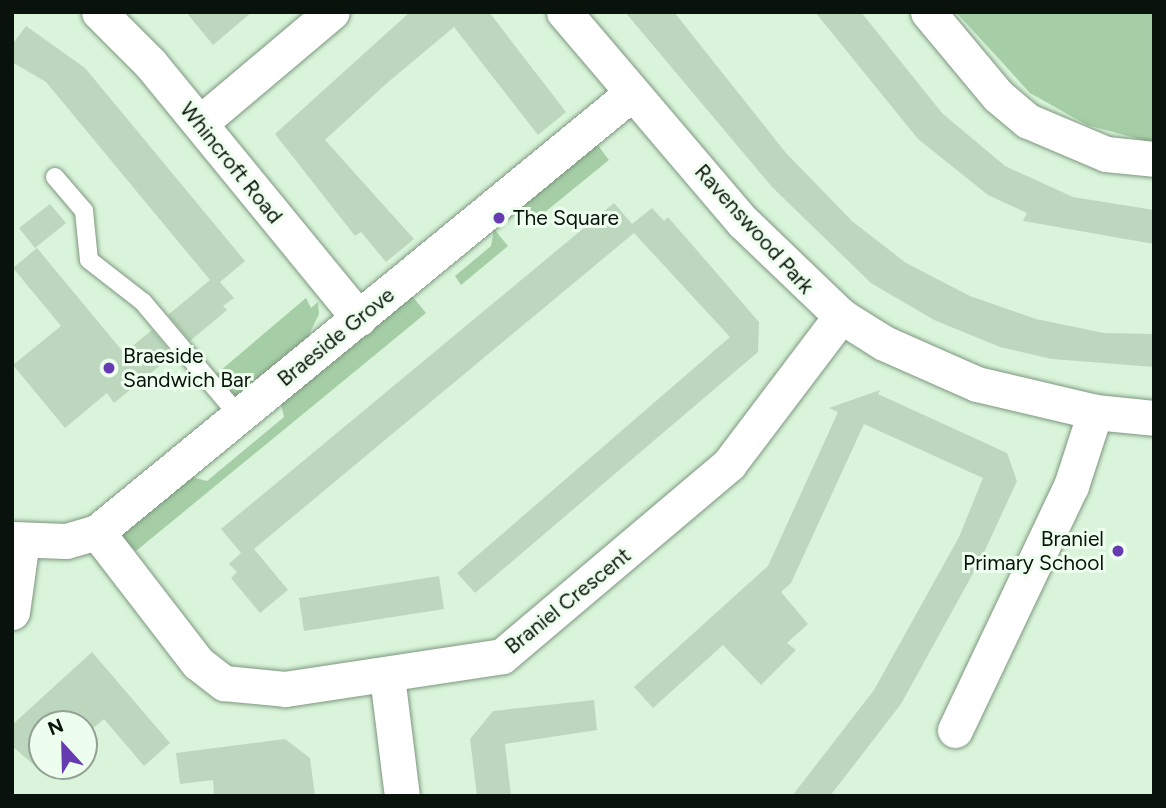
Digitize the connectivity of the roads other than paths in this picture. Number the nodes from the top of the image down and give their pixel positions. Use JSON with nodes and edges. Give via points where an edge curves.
{"nodes":[{"id":1,"x":99,"y":12,"type":"edge"},
{"id":2,"x":332,"y":12,"type":"edge"},
{"id":3,"x":564,"y":12,"type":"edge"},
{"id":4,"x":928,"y":12,"type":"edge"},
{"id":5,"x":632,"y":93,"type":"junction"},
{"id":6,"x":200,"y":123,"type":"junction"},
{"id":7,"x":1154,"y":159,"type":"edge"},
{"id":8,"x":55,"y":177,"type":"dead end"},
{"id":9,"x":841,"y":316,"type":"junction"},
{"id":10,"x":359,"y":318,"type":"junction"},
{"id":11,"x":1095,"y":412,"type":"junction"},
{"id":12,"x":239,"y":416,"type":"junction"},
{"id":13,"x":1154,"y":418,"type":"edge"},
{"id":14,"x":97,"y":532,"type":"junction"},
{"id":15,"x":17,"y":539,"type":"edge"},
{"id":16,"x":12,"y":612,"type":"edge"},
{"id":17,"x":387,"y":676,"type":"junction"},
{"id":18,"x":955,"y":730,"type":"dead end"},
{"id":19,"x":402,"y":796,"type":"edge"}],
"edges":[{"from":1,"to":6,"type":"street","name":"Whincroft Road"},
{"from":2,"to":6,"type":"street"},
{"from":3,"to":5,"type":"street","name":"Ravenswood Park"},
{"from":4,"to":7,"type":"street","via":[[998,96],[1028,121],[1106,154]]},
{"from":5,"to":9,"type":"street","name":"Ravenswood Park","via":[[789,272]]},
{"from":5,"to":10,"type":"street","name":"Braeside Grove"},
{"from":6,"to":10,"type":"street","name":"Whincroft Road"},
{"from":8,"to":12,"type":"lane","via":[[84,211],[89,260],[144,302]]},
{"from":9,"to":11,"type":"street","name":"Ravenswood Park","via":[[884,343],[977,384]]},
{"from":9,"to":17,"type":"street","name":"Braniel Crescent","via":[[729,464],[530,635],[502,656]]},
{"from":10,"to":12,"type":"street","name":"Braeside Grove"},
{"from":11,"to":13,"type":"street","name":"Ravenswood Park"},
{"from":11,"to":18,"type":"street","via":[[1071,486]]},
{"from":12,"to":14,"type":"street","name":"Braeside Grove"},
{"from":14,"to":15,"type":"street","name":"Braeside Grove","via":[[66,541]]},
{"from":14,"to":17,"type":"street","name":"Braniel Crescent","via":[[198,663],[224,683],[285,689]]},
{"from":15,"to":16,"type":"street","name":"Braeside Grove"},
{"from":17,"to":19,"type":"street"}]}
